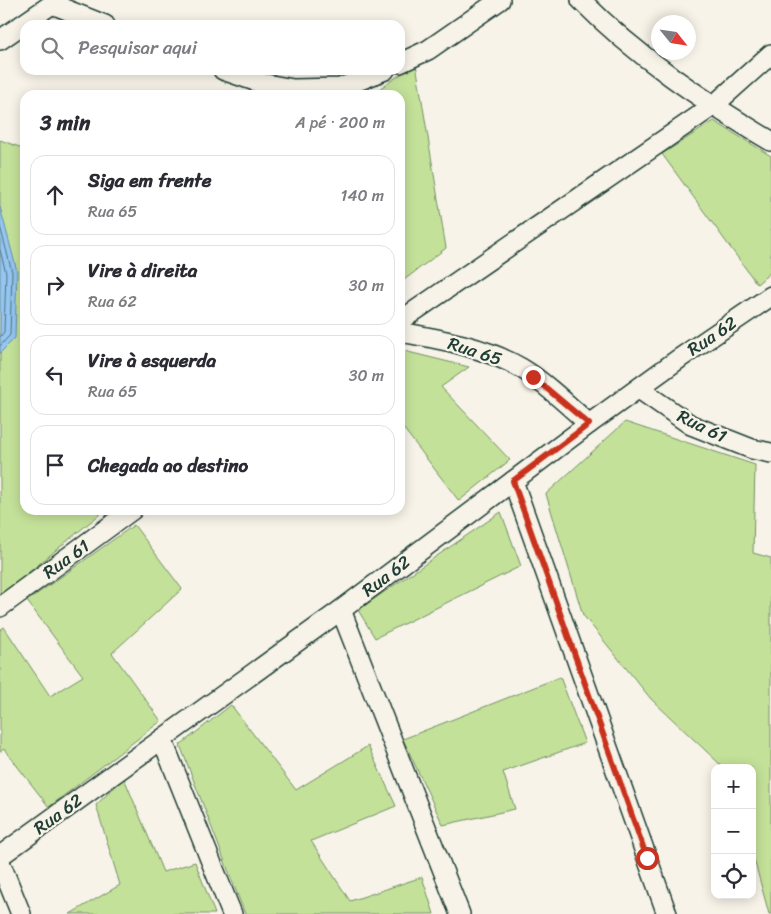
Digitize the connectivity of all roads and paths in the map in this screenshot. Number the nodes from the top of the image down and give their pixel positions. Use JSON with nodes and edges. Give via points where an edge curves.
{"nodes":[{"id":1,"x":500,"y":0,"type":"edge"},
{"id":2,"x":581,"y":0,"type":"edge"},
{"id":3,"x":55,"y":2,"type":"edge"},
{"id":4,"x":29,"y":20,"type":"edge"},
{"id":5,"x":94,"y":20,"type":"edge"},
{"id":6,"x":20,"y":26,"type":"edge"},
{"id":7,"x":0,"y":40,"type":"edge"},
{"id":8,"x":771,"y":54,"type":"edge"},
{"id":9,"x":405,"y":61,"type":"edge"},
{"id":10,"x":238,"y":75,"type":"edge"},
{"id":11,"x":372,"y":75,"type":"edge"},
{"id":12,"x":713,"y":106,"type":"junction"},
{"id":13,"x":771,"y":141,"type":"edge"},
{"id":14,"x":771,"y":296,"type":"edge"},
{"id":15,"x":405,"y":317,"type":"edge"},
{"id":16,"x":405,"y":333,"type":"edge"},
{"id":17,"x":638,"y":389,"type":"junction"},
{"id":18,"x":589,"y":424,"type":"junction"},
{"id":19,"x":771,"y":453,"type":"edge"},
{"id":20,"x":513,"y":481,"type":"junction"},
{"id":21,"x":125,"y":515,"type":"edge"},
{"id":22,"x":0,"y":608,"type":"edge"},
{"id":23,"x":341,"y":610,"type":"junction"},
{"id":24,"x":162,"y":739,"type":"junction"},
{"id":25,"x":0,"y":856,"type":"edge"},
{"id":26,"x":0,"y":862,"type":"edge"},
{"id":27,"x":20,"y":914,"type":"edge"},
{"id":28,"x":232,"y":914,"type":"edge"},
{"id":29,"x":460,"y":914,"type":"edge"},
{"id":30,"x":667,"y":914,"type":"edge"}],
"edges":[{"from":1,"to":9,"type":"street","via":[[428,50]]},
{"from":2,"to":12,"type":"street","via":[[634,49]]},
{"from":3,"to":4,"type":"street"},
{"from":3,"to":5,"type":"street"},
{"from":6,"to":7,"type":"street"},
{"from":8,"to":12,"type":"street"},
{"from":10,"to":11,"type":"street","via":[[293,89],[340,88]]},
{"from":12,"to":13,"type":"street"},
{"from":12,"to":15,"type":"street"},
{"from":14,"to":17,"type":"street","name":"Rua 62"},
{"from":16,"to":18,"type":"street","name":"Rua 65","via":[[490,354],[521,368]]},
{"from":17,"to":18,"type":"street","name":"Rua 62"},
{"from":17,"to":19,"type":"street","name":"Rua 61","via":[[691,425],[752,449]]},
{"from":18,"to":20,"type":"street","name":"Rua 62"},
{"from":20,"to":23,"type":"street","name":"Rua 62"},
{"from":20,"to":30,"type":"street"},
{"from":21,"to":22,"type":"street","name":"Rua 61"},
{"from":23,"to":24,"type":"street","name":"Rua 62"},
{"from":23,"to":29,"type":"street"},
{"from":24,"to":25,"type":"street","name":"Rua 62"},
{"from":24,"to":28,"type":"street"},
{"from":26,"to":27,"type":"street"}]}
